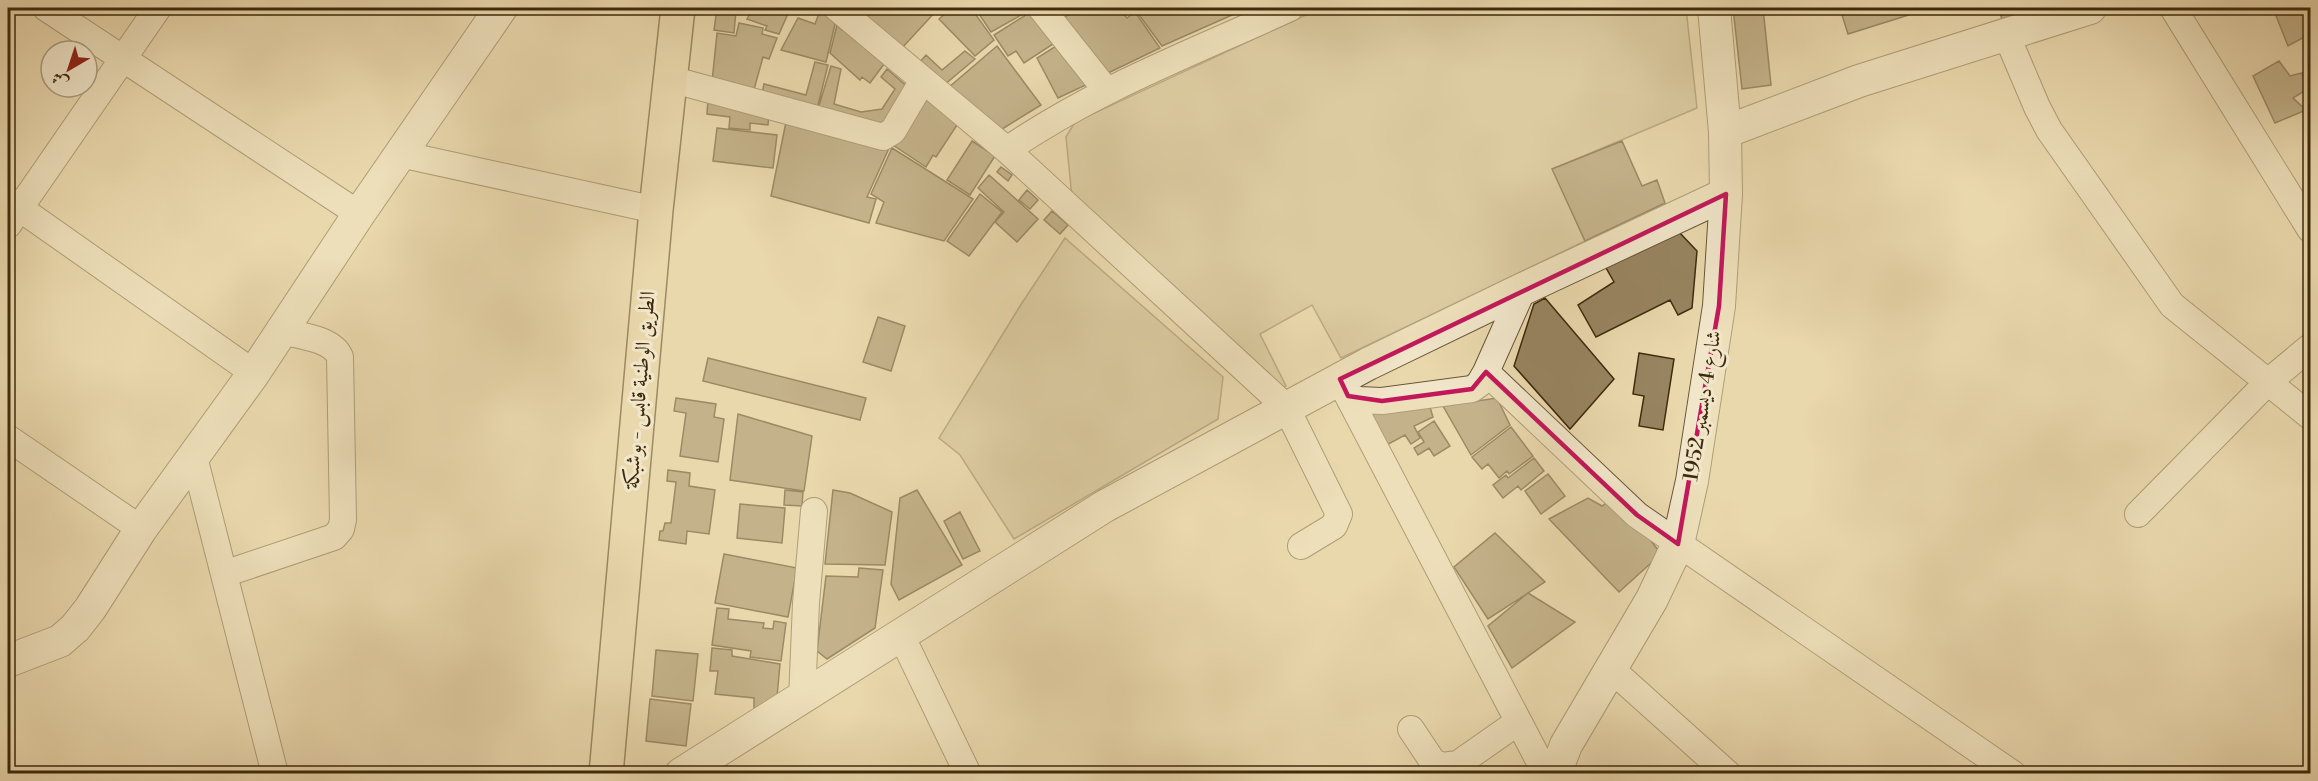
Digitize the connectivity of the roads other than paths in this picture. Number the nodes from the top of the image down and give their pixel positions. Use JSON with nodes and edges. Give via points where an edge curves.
{"nodes":[{"id":1,"x":46,"y":8,"type":"edge"},
{"id":2,"x":158,"y":8,"type":"edge"},
{"id":3,"x":501,"y":8,"type":"edge"},
{"id":4,"x":678,"y":8,"type":"edge"},
{"id":5,"x":837,"y":8,"type":"edge"},
{"id":6,"x":1041,"y":8,"type":"edge"},
{"id":7,"x":1714,"y":8,"type":"edge"},
{"id":8,"x":2083,"y":8,"type":"edge"},
{"id":9,"x":2173,"y":8,"type":"edge"},
{"id":10,"x":1275,"y":10,"type":"edge"},
{"id":11,"x":2006,"y":34,"type":"junction"},
{"id":12,"x":123,"y":58,"type":"junction"},
{"id":13,"x":670,"y":79,"type":"junction"},
{"id":14,"x":923,"y":80,"type":"junction"},
{"id":15,"x":1106,"y":90,"type":"junction"},
{"id":16,"x":1042,"y":126,"type":"junction"},
{"id":17,"x":1725,"y":132,"type":"junction"},
{"id":18,"x":1007,"y":150,"type":"junction"},
{"id":19,"x":400,"y":154,"type":"junction"},
{"id":20,"x":1032,"y":173,"type":"junction"},
{"id":21,"x":1726,"y":194,"type":"junction"},
{"id":22,"x":656,"y":210,"type":"junction"},
{"id":23,"x":12,"y":211,"type":"edge"},
{"id":24,"x":359,"y":214,"type":"junction"},
{"id":25,"x":2310,"y":230,"type":"edge"},
{"id":26,"x":1523,"y":289,"type":"junction"},
{"id":27,"x":281,"y":331,"type":"junction"},
{"id":28,"x":2310,"y":347,"type":"edge"},
{"id":29,"x":1486,"y":372,"type":"junction"},
{"id":30,"x":254,"y":374,"type":"junction"},
{"id":31,"x":2268,"y":382,"type":"junction"},
{"id":32,"x":1344,"y":387,"type":"junction"},
{"id":33,"x":1286,"y":407,"type":"junction"},
{"id":34,"x":2310,"y":416,"type":"edge"},
{"id":35,"x":8,"y":438,"type":"edge"},
{"id":36,"x":194,"y":457,"type":"junction"},
{"id":37,"x":814,"y":511,"type":"dead end"},
{"id":38,"x":2138,"y":514,"type":"dead end"},
{"id":39,"x":141,"y":529,"type":"junction"},
{"id":40,"x":1678,"y":544,"type":"junction"},
{"id":41,"x":1301,"y":546,"type":"dead end"},
{"id":42,"x":224,"y":574,"type":"junction"},
{"id":43,"x":901,"y":635,"type":"junction"},
{"id":44,"x":8,"y":661,"type":"edge"},
{"id":45,"x":1611,"y":669,"type":"junction"},
{"id":46,"x":802,"y":699,"type":"junction"},
{"id":47,"x":1518,"y":722,"type":"junction"},
{"id":48,"x":1411,"y":729,"type":"dead end"},
{"id":49,"x":1461,"y":769,"type":"edge"},
{"id":50,"x":275,"y":774,"type":"edge"},
{"id":51,"x":606,"y":774,"type":"edge"},
{"id":52,"x":681,"y":774,"type":"edge"},
{"id":53,"x":968,"y":774,"type":"edge"},
{"id":54,"x":1546,"y":774,"type":"edge"},
{"id":55,"x":1555,"y":774,"type":"edge"},
{"id":56,"x":1728,"y":774,"type":"edge"},
{"id":57,"x":2013,"y":774,"type":"edge"}],
"edges":[{"from":1,"to":12,"type":"street"},
{"from":2,"to":12,"type":"street"},
{"from":3,"to":19,"type":"street"},
{"from":4,"to":13,"type":"main road","name":"الطريق الوطنية قابس - بوشبكة"},
{"from":5,"to":14,"type":"street"},
{"from":6,"to":15,"type":"street"},
{"from":7,"to":17,"type":"street","name":"شارع 4 ديسمبر 1952"},
{"from":8,"to":11,"type":"street"},
{"from":9,"to":25,"type":"street"},
{"from":10,"to":15,"type":"street"},
{"from":11,"to":17,"type":"street","via":[[1859,81]]},
{"from":11,"to":31,"type":"street","via":[[2049,130],[2172,304]]},
{"from":12,"to":23,"type":"street"},
{"from":12,"to":24,"type":"street"},
{"from":13,"to":14,"type":"street","via":[[883,137],[890,135]]},
{"from":13,"to":22,"type":"main road","name":"الطريق الوطنية قابس - بوشبكة"},
{"from":14,"to":18,"type":"street"},
{"from":15,"to":16,"type":"street"},
{"from":16,"to":18,"type":"street"},
{"from":16,"to":20,"type":"street"},
{"from":17,"to":21,"type":"street","name":"شارع 4 ديسمبر 1952"},
{"from":18,"to":20,"type":"street"},
{"from":19,"to":22,"type":"street"},
{"from":19,"to":24,"type":"street"},
{"from":20,"to":33,"type":"street"},
{"from":21,"to":26,"type":"street"},
{"from":21,"to":40,"type":"street","name":"شارع 4 ديسمبر 1952","via":[[1719,306],[1699,447]]},
{"from":22,"to":51,"type":"main road","name":"الطريق الوطنية قابس - بوشبكة"},
{"from":23,"to":30,"type":"street"},
{"from":24,"to":27,"type":"street"},
{"from":26,"to":29,"type":"street"},
{"from":26,"to":32,"type":"street"},
{"from":27,"to":30,"type":"street"},
{"from":27,"to":42,"type":"street","via":[[321,341],[332,346],[340,357],[341,529],[333,537]]},
{"from":28,"to":31,"type":"street"},
{"from":29,"to":32,"type":"street","via":[[1472,389],[1382,402],[1359,400]]},
{"from":29,"to":40,"type":"street","via":[[1637,515]]},
{"from":30,"to":36,"type":"street"},
{"from":31,"to":34,"type":"street"},
{"from":31,"to":38,"type":"street"},
{"from":32,"to":33,"type":"street"},
{"from":32,"to":47,"type":"street"},
{"from":33,"to":41,"type":"street","via":[[1339,514],[1334,526]]},
{"from":33,"to":43,"type":"street","via":[[1105,506]]},
{"from":35,"to":39,"type":"street"},
{"from":36,"to":39,"type":"street"},
{"from":36,"to":42,"type":"street"},
{"from":37,"to":46,"type":"street"},
{"from":39,"to":44,"type":"street","via":[[75,628],[60,641]]},
{"from":40,"to":45,"type":"street","name":"شارع 4 ديسمبر 1952","via":[[1652,599]]},
{"from":40,"to":57,"type":"street"},
{"from":42,"to":50,"type":"street"},
{"from":43,"to":46,"type":"street"},
{"from":43,"to":53,"type":"street"},
{"from":45,"to":55,"type":"street","name":"شارع 4 ديسمبر 1952","via":[[1566,745]]},
{"from":45,"to":56,"type":"street"},
{"from":46,"to":52,"type":"street"},
{"from":47,"to":49,"type":"street"},
{"from":47,"to":54,"type":"street"},
{"from":48,"to":49,"type":"street","via":[[1433,762]]}]}
